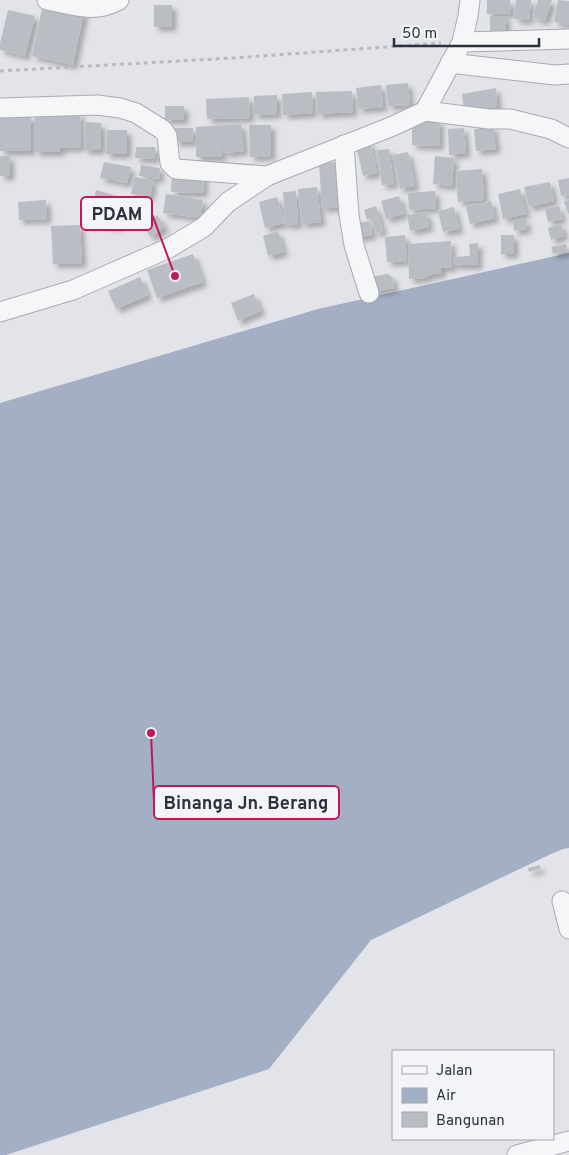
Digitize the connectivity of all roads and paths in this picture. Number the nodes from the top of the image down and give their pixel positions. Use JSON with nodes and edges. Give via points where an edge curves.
{"nodes":[{"id":1,"x":48,"y":0,"type":"edge"},
{"id":2,"x":119,"y":0,"type":"edge"},
{"id":3,"x":470,"y":0,"type":"edge"},
{"id":4,"x":569,"y":39,"type":"edge"},
{"id":5,"x":462,"y":42,"type":"junction"},
{"id":6,"x":450,"y":63,"type":"junction"},
{"id":7,"x":0,"y":71,"type":"edge"},
{"id":8,"x":569,"y":74,"type":"edge"},
{"id":9,"x":0,"y":108,"type":"edge"},
{"id":10,"x":425,"y":112,"type":"junction"},
{"id":11,"x":569,"y":138,"type":"edge"},
{"id":12,"x":344,"y":145,"type":"junction"},
{"id":13,"x":267,"y":176,"type":"junction"},
{"id":14,"x":368,"y":294,"type":"dead end"},
{"id":15,"x":0,"y":312,"type":"edge"},
{"id":16,"x":562,"y":901,"type":"dead end"},
{"id":17,"x":569,"y":929,"type":"edge"},
{"id":18,"x":569,"y":1141,"type":"edge"},
{"id":19,"x":517,"y":1155,"type":"edge"}],
"edges":[{"from":1,"to":2,"type":"street","via":[[96,8]]},
{"from":3,"to":5,"type":"street"},
{"from":4,"to":5,"type":"street"},
{"from":5,"to":6,"type":"street"},
{"from":5,"to":7,"type":"path"},
{"from":6,"to":8,"type":"street"},
{"from":6,"to":10,"type":"street"},
{"from":9,"to":13,"type":"street","via":[[97,105],[120,108],[136,113],[163,130],[167,136],[170,163],[176,169]]},
{"from":10,"to":11,"type":"street","via":[[510,119],[551,129]]},
{"from":10,"to":12,"type":"street"},
{"from":12,"to":13,"type":"street"},
{"from":12,"to":14,"type":"street","via":[[349,215]]},
{"from":13,"to":15,"type":"street","via":[[228,202],[204,227],[169,248],[73,290]]},
{"from":16,"to":17,"type":"street"},
{"from":18,"to":19,"type":"street"}]}
